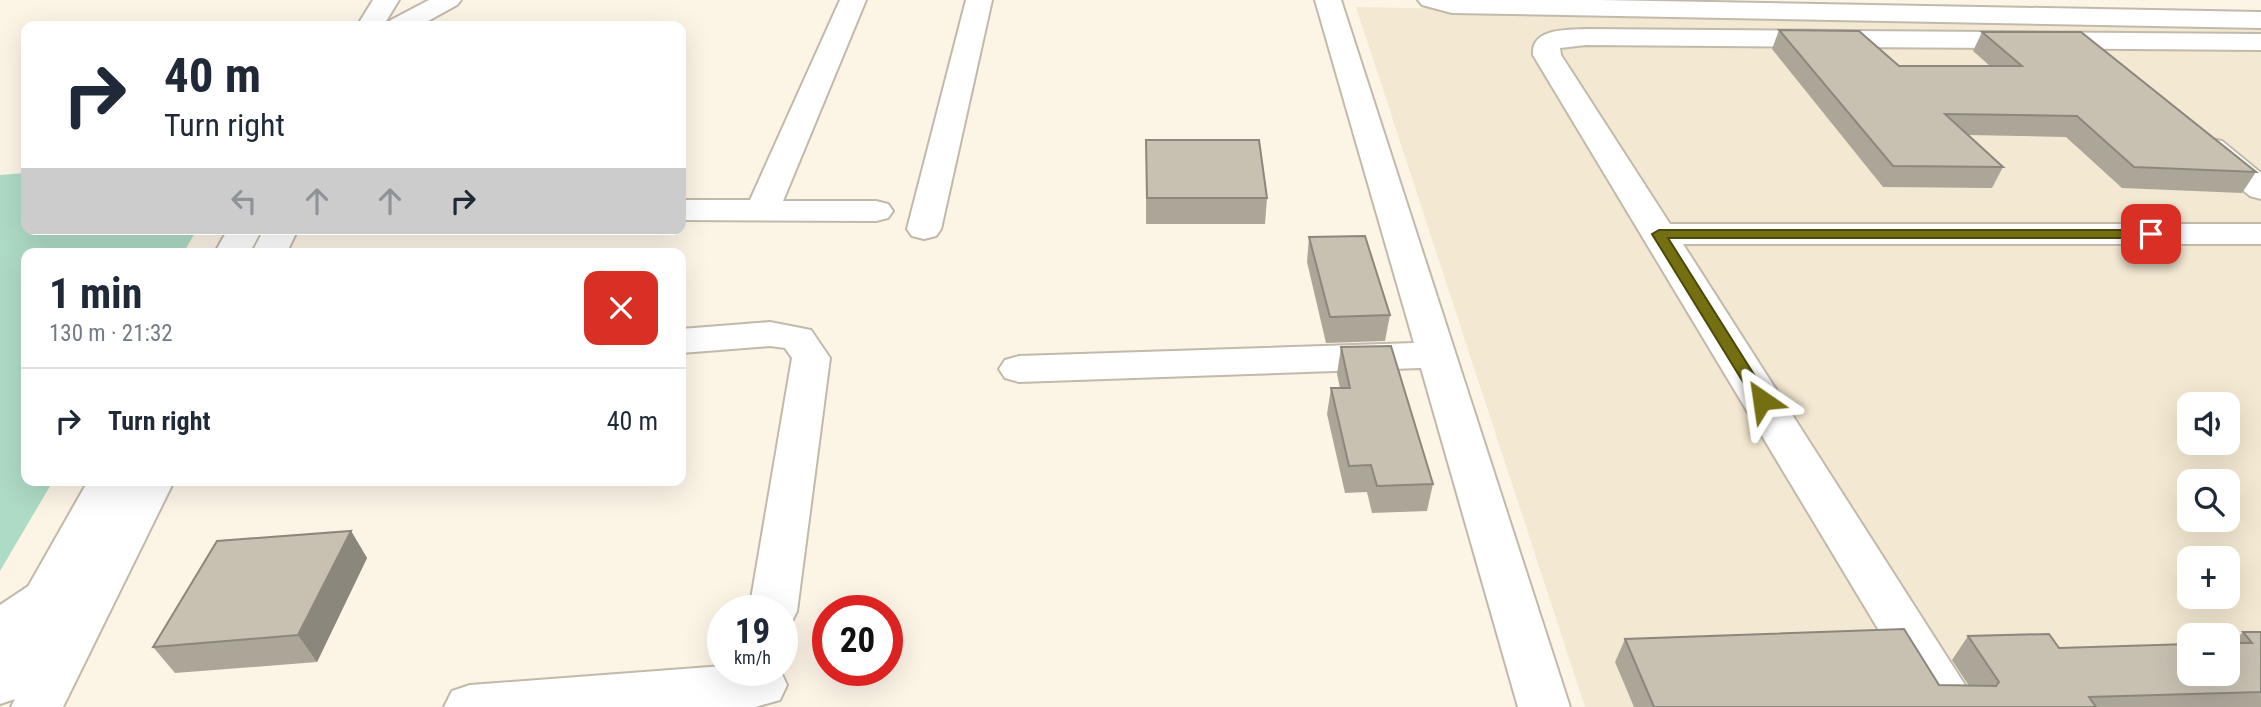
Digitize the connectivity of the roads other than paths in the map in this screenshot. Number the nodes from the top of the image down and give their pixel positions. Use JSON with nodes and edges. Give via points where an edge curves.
{"nodes":[{"id":1,"x":357,"y":0,"type":"edge"},
{"id":2,"x":387,"y":0,"type":"edge"},
{"id":3,"x":415,"y":0,"type":"edge"},
{"id":4,"x":448,"y":0,"type":"edge"},
{"id":5,"x":853,"y":0,"type":"edge"},
{"id":6,"x":979,"y":0,"type":"edge"},
{"id":7,"x":1328,"y":0,"type":"edge"},
{"id":8,"x":1431,"y":0,"type":"edge"},
{"id":9,"x":2123,"y":0,"type":"edge"},
{"id":10,"x":2261,"y":3,"type":"edge"},
{"id":11,"x":2261,"y":20,"type":"edge"},
{"id":12,"x":366,"y":21,"type":"edge"},
{"id":13,"x":372,"y":21,"type":"edge"},
{"id":14,"x":401,"y":21,"type":"edge"},
{"id":15,"x":408,"y":21,"type":"edge"},
{"id":16,"x":2079,"y":41,"type":"junction"},
{"id":17,"x":2261,"y":42,"type":"edge"},
{"id":18,"x":2111,"y":67,"type":"edge"},
{"id":19,"x":2186,"y":128,"type":"edge"},
{"id":20,"x":2261,"y":189,"type":"edge"},
{"id":21,"x":686,"y":210,"type":"edge"},
{"id":22,"x":762,"y":211,"type":"junction"},
{"id":23,"x":876,"y":211,"type":"dead end"},
{"id":24,"x":924,"y":229,"type":"dead end"},
{"id":25,"x":1659,"y":234,"type":"junction"},
{"id":26,"x":2261,"y":234,"type":"edge"},
{"id":27,"x":686,"y":341,"type":"edge"},
{"id":28,"x":1437,"y":355,"type":"junction"},
{"id":29,"x":1019,"y":369,"type":"dead end"},
{"id":30,"x":107,"y":486,"type":"edge"},
{"id":31,"x":150,"y":486,"type":"edge"},
{"id":32,"x":101,"y":584,"type":"junction"},
{"id":33,"x":775,"y":595,"type":"edge"},
{"id":34,"x":47,"y":597,"type":"junction"},
{"id":35,"x":0,"y":630,"type":"edge"},
{"id":36,"x":0,"y":684,"type":"edge"},
{"id":37,"x":762,"y":687,"type":"edge"},
{"id":38,"x":37,"y":707,"type":"edge"},
{"id":39,"x":470,"y":707,"type":"edge"},
{"id":40,"x":1544,"y":707,"type":"edge"},
{"id":41,"x":1953,"y":707,"type":"edge"}],
"edges":[{"from":1,"to":12,"type":"street"},
{"from":2,"to":13,"type":"street"},
{"from":3,"to":14,"type":"street"},
{"from":4,"to":15,"type":"street"},
{"from":5,"to":22,"type":"street"},
{"from":6,"to":24,"type":"street"},
{"from":7,"to":28,"type":"street"},
{"from":8,"to":11,"type":"street","via":[[1452,5]]},
{"from":9,"to":10,"type":"street"},
{"from":16,"to":17,"type":"street"},
{"from":16,"to":18,"type":"street"},
{"from":16,"to":25,"type":"street","via":[[1586,37],[1559,38],[1546,45],[1547,55]]},
{"from":19,"to":20,"type":"street"},
{"from":21,"to":22,"type":"street"},
{"from":22,"to":23,"type":"street"},
{"from":25,"to":26,"type":"street"},
{"from":25,"to":41,"type":"street"},
{"from":27,"to":33,"type":"street","via":[[770,334],[798,338],[811,358]]},
{"from":28,"to":29,"type":"street"},
{"from":28,"to":40,"type":"street"},
{"from":30,"to":34,"type":"street"},
{"from":31,"to":32,"type":"street"},
{"from":32,"to":34,"type":"street"},
{"from":32,"to":38,"type":"street"},
{"from":34,"to":35,"type":"street"},
{"from":34,"to":36,"type":"street"},
{"from":37,"to":39,"type":"street"}]}
